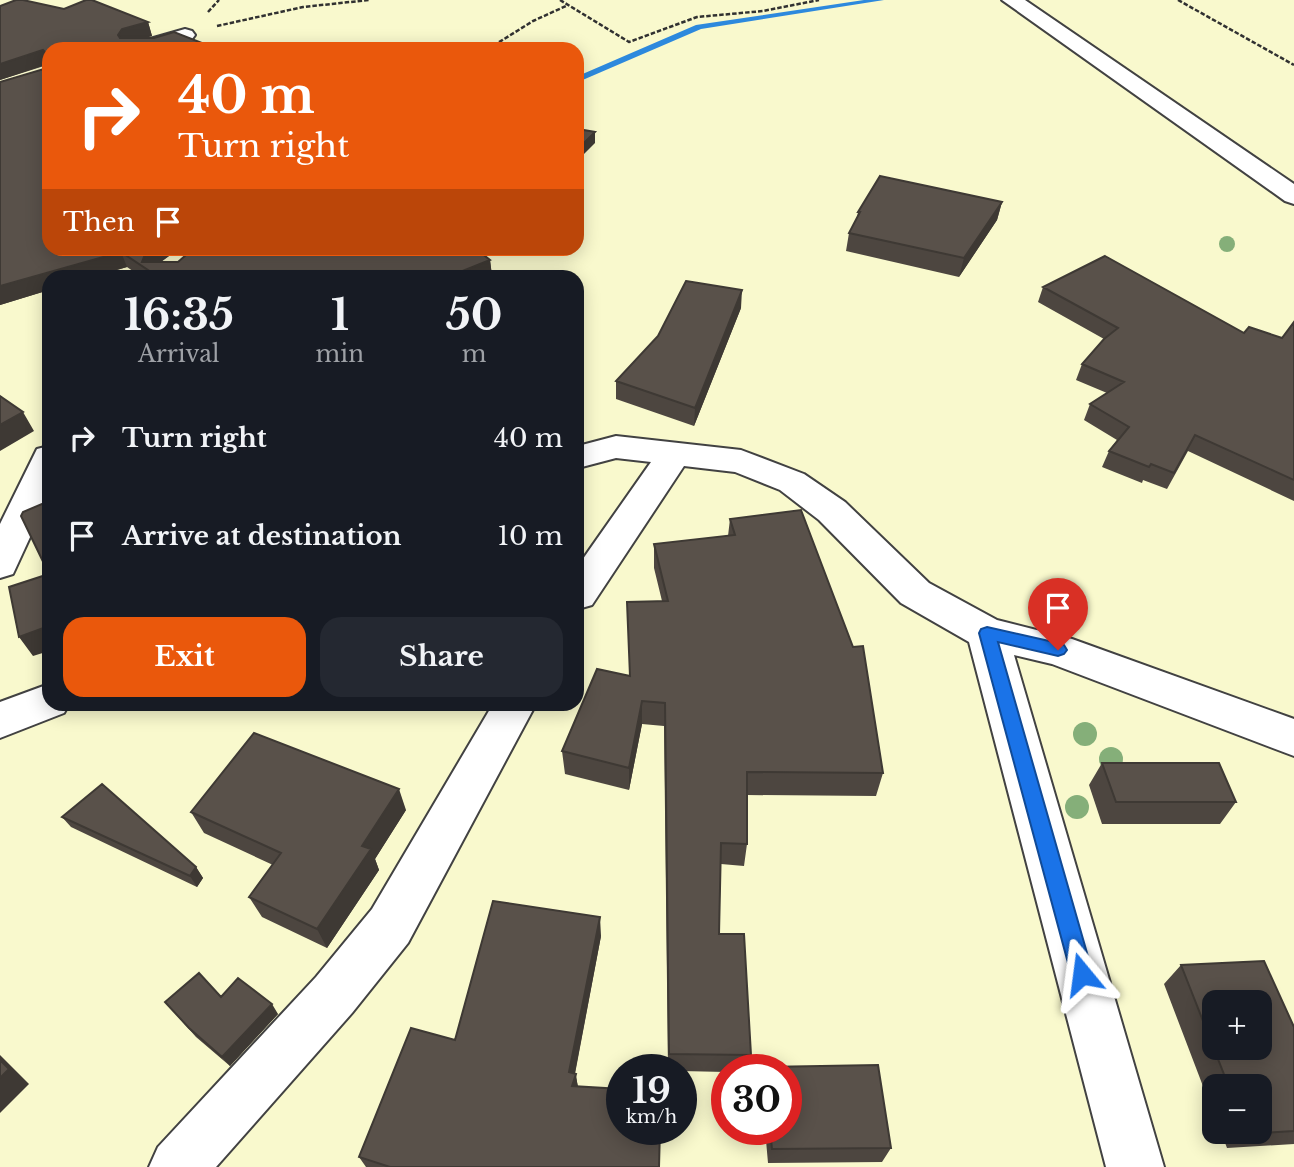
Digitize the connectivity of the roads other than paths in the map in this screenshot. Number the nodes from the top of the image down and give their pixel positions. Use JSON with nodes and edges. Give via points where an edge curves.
{"nodes":[{"id":1,"x":1012,"y":0,"type":"edge"},
{"id":2,"x":185,"y":35,"type":"edge"},
{"id":3,"x":160,"y":42,"type":"edge"},
{"id":4,"x":1294,"y":196,"type":"edge"},
{"id":5,"x":675,"y":453,"type":"junction"},
{"id":6,"x":584,"y":455,"type":"edge"},
{"id":7,"x":42,"y":472,"type":"edge"},
{"id":8,"x":0,"y":564,"type":"edge"},
{"id":9,"x":584,"y":586,"type":"edge"},
{"id":10,"x":987,"y":633,"type":"junction"},
{"id":11,"x":42,"y":704,"type":"edge"},
{"id":12,"x":511,"y":711,"type":"edge"},
{"id":13,"x":0,"y":720,"type":"edge"},
{"id":14,"x":1294,"y":738,"type":"edge"},
{"id":15,"x":177,"y":1167,"type":"edge"},
{"id":16,"x":1135,"y":1167,"type":"edge"}],
"edges":[{"from":1,"to":4,"type":"street"},
{"from":2,"to":3,"type":"street"},
{"from":5,"to":6,"type":"street","via":[[616,447]]},
{"from":5,"to":9,"type":"street"},
{"from":5,"to":10,"type":"street","via":[[741,461],[792,482],[832,511],[915,593]]},
{"from":7,"to":8,"type":"street"},
{"from":10,"to":14,"type":"street","via":[[1058,650]]},
{"from":10,"to":16,"type":"street"},
{"from":11,"to":13,"type":"street"},
{"from":12,"to":15,"type":"street","via":[[390,926],[334,995]]}]}
